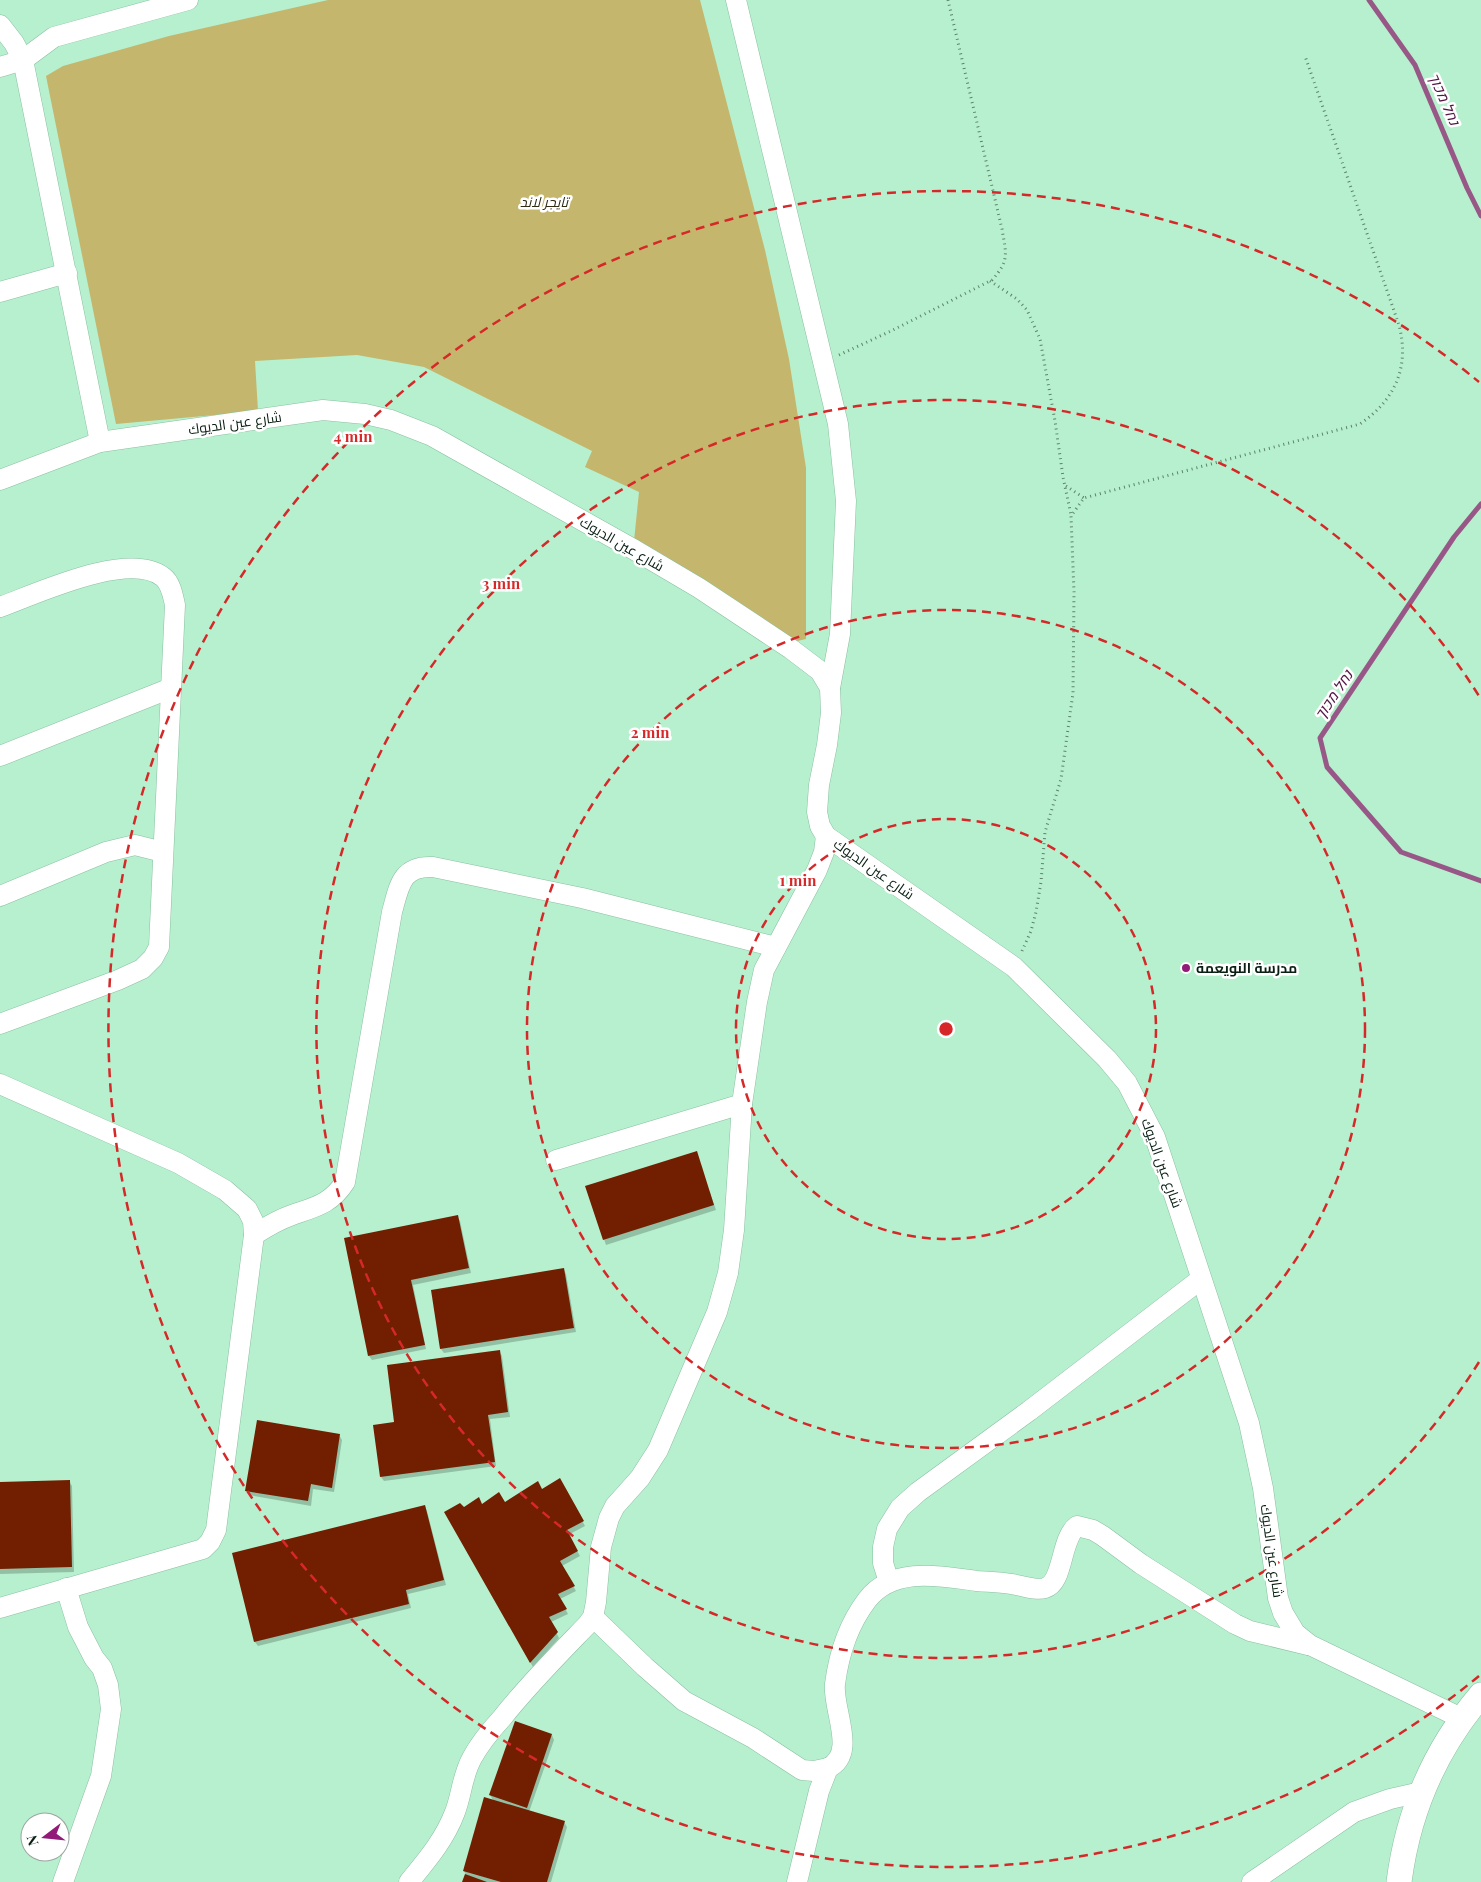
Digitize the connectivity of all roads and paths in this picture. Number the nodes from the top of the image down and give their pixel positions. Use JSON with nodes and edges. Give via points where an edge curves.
{"nodes":[{"id":1,"x":188,"y":0,"type":"edge"},
{"id":2,"x":736,"y":0,"type":"edge"},
{"id":3,"x":948,"y":0,"type":"edge"},
{"id":4,"x":0,"y":25,"type":"edge"},
{"id":5,"x":1305,"y":56,"type":"dead end"},
{"id":6,"x":23,"y":60,"type":"junction"},
{"id":7,"x":0,"y":67,"type":"edge"},
{"id":8,"x":66,"y":273,"type":"junction"},
{"id":9,"x":990,"y":281,"type":"junction"},
{"id":10,"x":0,"y":292,"type":"edge"},
{"id":11,"x":821,"y":359,"type":"junction"},
{"id":12,"x":100,"y":442,"type":"junction"},
{"id":13,"x":0,"y":480,"type":"edge"},
{"id":14,"x":1065,"y":485,"type":"junction"},
{"id":15,"x":1084,"y":498,"type":"junction"},
{"id":16,"x":1071,"y":516,"type":"junction"},
{"id":17,"x":0,"y":608,"type":"edge"},
{"id":18,"x":171,"y":688,"type":"junction"},
{"id":19,"x":830,"y":688,"type":"junction"},
{"id":20,"x":0,"y":756,"type":"edge"},
{"id":21,"x":826,"y":836,"type":"junction"},
{"id":22,"x":163,"y":852,"type":"junction"},
{"id":23,"x":0,"y":896,"type":"edge"},
{"id":24,"x":776,"y":947,"type":"junction"},
{"id":25,"x":1014,"y":967,"type":"junction"},
{"id":26,"x":0,"y":1024,"type":"edge"},
{"id":27,"x":0,"y":1084,"type":"edge"},
{"id":28,"x":742,"y":1104,"type":"junction"},
{"id":29,"x":556,"y":1160,"type":"dead end"},
{"id":30,"x":254,"y":1235,"type":"junction"},
{"id":31,"x":1202,"y":1279,"type":"junction"},
{"id":32,"x":889,"y":1582,"type":"junction"},
{"id":33,"x":66,"y":1588,"type":"junction"},
{"id":34,"x":0,"y":1608,"type":"edge"},
{"id":35,"x":592,"y":1616,"type":"junction"},
{"id":36,"x":1310,"y":1645,"type":"junction"},
{"id":37,"x":1481,"y":1695,"type":"edge"},
{"id":38,"x":1461,"y":1718,"type":"junction"},
{"id":39,"x":828,"y":1768,"type":"junction"},
{"id":40,"x":1422,"y":1792,"type":"junction"},
{"id":41,"x":63,"y":1882,"type":"edge"},
{"id":42,"x":409,"y":1882,"type":"edge"},
{"id":43,"x":797,"y":1882,"type":"edge"},
{"id":44,"x":1252,"y":1882,"type":"edge"},
{"id":45,"x":1399,"y":1882,"type":"edge"}],
"edges":[{"from":1,"to":6,"type":"street","via":[[54,37]]},
{"from":2,"to":11,"type":"street"},
{"from":3,"to":9,"type":"path","via":[[1006,253],[1002,269]]},
{"from":4,"to":6,"type":"street"},
{"from":5,"to":15,"type":"path","via":[[1403,338],[1396,385],[1387,401],[1360,424]]},
{"from":6,"to":7,"type":"street"},
{"from":6,"to":8,"type":"street"},
{"from":8,"to":10,"type":"street"},
{"from":8,"to":12,"type":"street"},
{"from":9,"to":11,"type":"path","via":[[843,354]]},
{"from":9,"to":14,"type":"path","via":[[1027,310],[1040,339]]},
{"from":11,"to":19,"type":"street","via":[[838,424],[846,501],[840,634]]},
{"from":12,"to":13,"type":"street","name":"شارع عين الديوك"},
{"from":12,"to":19,"type":"street","name":"شارع عين الديوك","via":[[323,410],[391,420],[432,436],[699,588],[820,670]]},
{"from":14,"to":15,"type":"path"},
{"from":14,"to":16,"type":"path"},
{"from":15,"to":16,"type":"path"},
{"from":16,"to":25,"type":"path","via":[[1073,693],[1066,749],[1061,779],[1045,832],[1041,882],[1031,931]]},
{"from":17,"to":18,"type":"street","via":[[84,576],[110,570],[151,571],[164,577],[172,590],[175,605]]},
{"from":18,"to":20,"type":"street"},
{"from":18,"to":22,"type":"street"},
{"from":19,"to":21,"type":"street","name":"شارع عين الديوك","via":[[831,712],[817,812]]},
{"from":21,"to":24,"type":"street","via":[[817,870]]},
{"from":21,"to":25,"type":"street","name":"شارع عين الديوك"},
{"from":22,"to":23,"type":"street","via":[[135,845],[106,852]]},
{"from":22,"to":26,"type":"street","via":[[159,947],[153,958],[142,969],[118,980]]},
{"from":24,"to":28,"type":"street","via":[[764,970],[757,1002]]},
{"from":24,"to":30,"type":"street","via":[[582,898],[433,867],[423,866],[411,871],[403,877],[392,912],[345,1182],[328,1202],[272,1223]]},
{"from":25,"to":31,"type":"street","name":"شارع عين الديوك","via":[[1108,1059],[1127,1083],[1155,1137]]},
{"from":27,"to":30,"type":"street","via":[[178,1163],[225,1190],[247,1209],[253,1221]]},
{"from":28,"to":29,"type":"street"},
{"from":28,"to":35,"type":"street","via":[[734,1230],[728,1273],[717,1312],[658,1450],[609,1518],[601,1547]]},
{"from":30,"to":33,"type":"street","via":[[216,1530],[210,1542],[203,1549]]},
{"from":31,"to":32,"type":"street","via":[[900,1508],[887,1529],[883,1548],[883,1563]]},
{"from":31,"to":36,"type":"street","name":"شارع عين الديوك","via":[[1251,1431],[1263,1488],[1278,1598],[1295,1633]]},
{"from":32,"to":36,"type":"street","via":[[919,1575],[1044,1589],[1056,1578],[1068,1535],[1077,1526],[1082,1526],[1103,1536],[1235,1624],[1250,1631]]},
{"from":32,"to":39,"type":"street","via":[[873,1592],[858,1613],[840,1654],[834,1696],[843,1731],[841,1754],[836,1764]]},
{"from":33,"to":34,"type":"street"},
{"from":33,"to":41,"type":"street","via":[[78,1627],[102,1668],[111,1709],[101,1776]]},
{"from":35,"to":39,"type":"street","via":[[684,1700],[753,1738],[802,1770]]},
{"from":35,"to":42,"type":"street","via":[[524,1690],[472,1757],[449,1825],[436,1848]]},
{"from":36,"to":38,"type":"street","name":"شارع عين الديوك"},
{"from":37,"to":38,"type":"main road"},
{"from":38,"to":40,"type":"main road","via":[[1438,1756]]},
{"from":39,"to":43,"type":"street","via":[[818,1791]]},
{"from":40,"to":44,"type":"street","via":[[1354,1812]]},
{"from":40,"to":45,"type":"main road","via":[[1403,1852]]}]}
